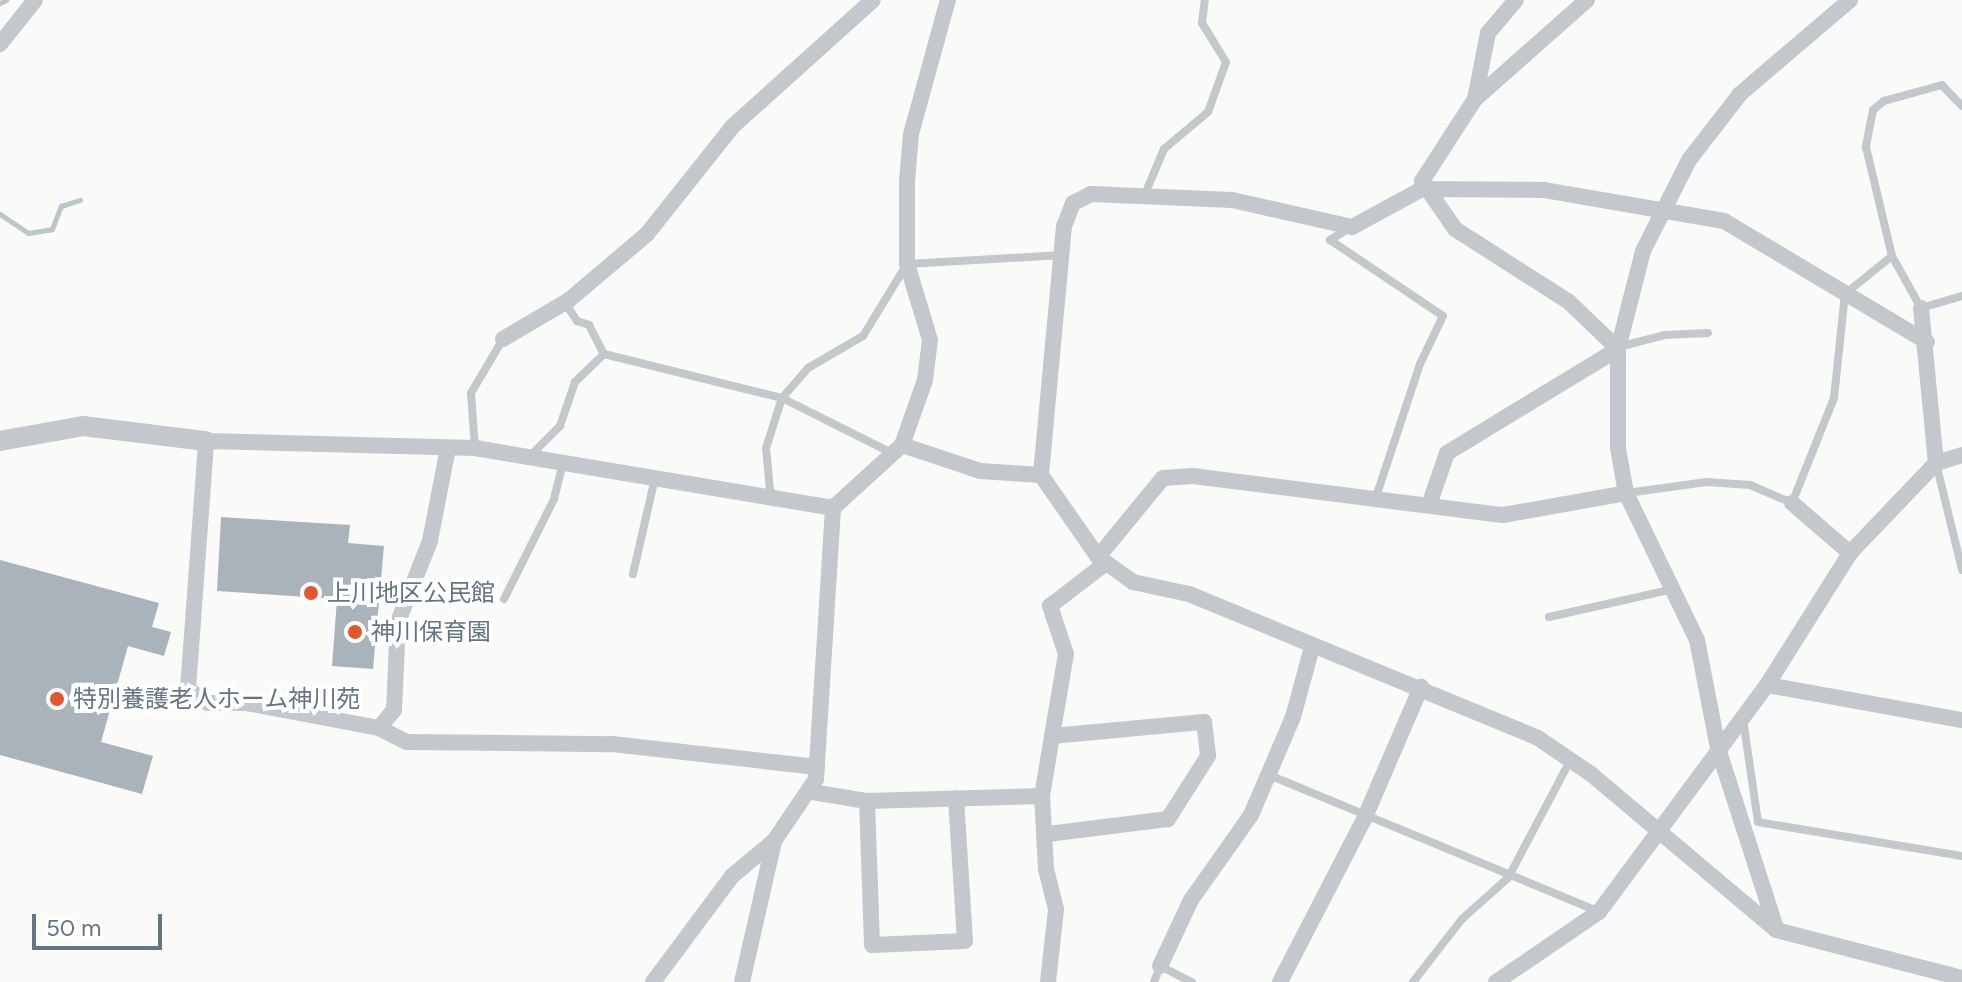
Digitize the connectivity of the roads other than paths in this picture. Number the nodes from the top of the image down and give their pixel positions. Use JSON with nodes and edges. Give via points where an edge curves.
{"nodes":[{"id":1,"x":35,"y":0,"type":"edge"},
{"id":2,"x":873,"y":0,"type":"edge"},
{"id":3,"x":948,"y":0,"type":"edge"},
{"id":4,"x":1205,"y":0,"type":"edge"},
{"id":5,"x":1516,"y":0,"type":"edge"},
{"id":6,"x":1587,"y":0,"type":"edge"},
{"id":7,"x":1850,"y":0,"type":"edge"},
{"id":8,"x":0,"y":44,"type":"edge"},
{"id":9,"x":1475,"y":99,"type":"junction"},
{"id":10,"x":1962,"y":106,"type":"edge"},
{"id":11,"x":1422,"y":189,"type":"junction"},
{"id":12,"x":1145,"y":194,"type":"junction"},
{"id":13,"x":1660,"y":210,"type":"junction"},
{"id":14,"x":1352,"y":227,"type":"junction"},
{"id":15,"x":1063,"y":255,"type":"junction"},
{"id":16,"x":1892,"y":256,"type":"junction"},
{"id":17,"x":907,"y":264,"type":"junction"},
{"id":18,"x":1845,"y":294,"type":"junction"},
{"id":19,"x":1962,"y":296,"type":"edge"},
{"id":20,"x":565,"y":302,"type":"junction"},
{"id":21,"x":1921,"y":308,"type":"junction"},
{"id":22,"x":1708,"y":333,"type":"dead end"},
{"id":23,"x":503,"y":339,"type":"joint"},
{"id":24,"x":1927,"y":342,"type":"junction"},
{"id":25,"x":1618,"y":349,"type":"junction"},
{"id":26,"x":604,"y":354,"type":"junction"},
{"id":27,"x":782,"y":398,"type":"junction"},
{"id":28,"x":0,"y":441,"type":"edge"},
{"id":29,"x":206,"y":441,"type":"junction"},
{"id":30,"x":448,"y":448,"type":"junction"},
{"id":31,"x":475,"y":448,"type":"junction"},
{"id":32,"x":897,"y":449,"type":"junction"},
{"id":33,"x":1962,"y":455,"type":"edge"},
{"id":34,"x":529,"y":458,"type":"junction"},
{"id":35,"x":563,"y":461,"type":"junction"},
{"id":36,"x":1936,"y":463,"type":"junction"},
{"id":37,"x":1041,"y":475,"type":"junction"},
{"id":38,"x":655,"y":478,"type":"junction"},
{"id":39,"x":1626,"y":493,"type":"junction"},
{"id":40,"x":1375,"y":500,"type":"junction"},
{"id":41,"x":771,"y":501,"type":"junction"},
{"id":42,"x":1792,"y":503,"type":"junction"},
{"id":43,"x":1429,"y":505,"type":"junction"},
{"id":44,"x":833,"y":508,"type":"junction"},
{"id":45,"x":1850,"y":553,"type":"junction"},
{"id":46,"x":1102,"y":560,"type":"junction"},
{"id":47,"x":1962,"y":570,"type":"edge"},
{"id":48,"x":633,"y":574,"type":"dead end"},
{"id":49,"x":1677,"y":588,"type":"junction"},
{"id":50,"x":504,"y":599,"type":"dead end"},
{"id":51,"x":1549,"y":617,"type":"dead end"},
{"id":52,"x":1312,"y":647,"type":"junction"},
{"id":53,"x":1767,"y":685,"type":"junction"},
{"id":54,"x":1421,"y":687,"type":"junction"},
{"id":55,"x":1743,"y":718,"type":"junction"},
{"id":56,"x":1962,"y":720,"type":"edge"},
{"id":57,"x":379,"y":728,"type":"junction"},
{"id":58,"x":1052,"y":736,"type":"junction"},
{"id":59,"x":1718,"y":748,"type":"junction"},
{"id":60,"x":1570,"y":761,"type":"junction"},
{"id":61,"x":817,"y":767,"type":"junction"},
{"id":62,"x":1269,"y":775,"type":"junction"},
{"id":63,"x":812,"y":792,"type":"junction"},
{"id":64,"x":1042,"y":796,"type":"junction"},
{"id":65,"x":956,"y":798,"type":"junction"},
{"id":66,"x":867,"y":801,"type":"junction"},
{"id":67,"x":1365,"y":817,"type":"junction"},
{"id":68,"x":1655,"y":831,"type":"junction"},
{"id":69,"x":1048,"y":834,"type":"junction"},
{"id":70,"x":774,"y":841,"type":"junction"},
{"id":71,"x":1962,"y":856,"type":"edge"},
{"id":72,"x":1508,"y":878,"type":"junction"},
{"id":73,"x":1599,"y":912,"type":"junction"},
{"id":74,"x":1776,"y":930,"type":"junction"},
{"id":75,"x":1157,"y":974,"type":"edge"},
{"id":76,"x":1962,"y":978,"type":"edge"},
{"id":77,"x":653,"y":982,"type":"edge"},
{"id":78,"x":742,"y":982,"type":"edge"},
{"id":79,"x":1048,"y":982,"type":"edge"},
{"id":80,"x":1192,"y":982,"type":"edge"},
{"id":81,"x":1280,"y":982,"type":"edge"},
{"id":82,"x":1413,"y":982,"type":"edge"},
{"id":83,"x":1496,"y":982,"type":"edge"}],
"edges":[{"from":1,"to":8,"type":"street"},
{"from":2,"to":20,"type":"street","via":[[733,126],[647,234]]},
{"from":3,"to":17,"type":"street","via":[[911,134]]},
{"from":4,"to":12,"type":"lane","via":[[1202,23],[1226,62],[1208,112],[1164,149]]},
{"from":5,"to":9,"type":"street","via":[[1488,33]]},
{"from":6,"to":9,"type":"street"},
{"from":7,"to":13,"type":"street","via":[[1740,94],[1689,160]]},
{"from":9,"to":11,"type":"street","via":[[1443,143]]},
{"from":10,"to":16,"type":"lane","via":[[1942,85],[1873,110],[1866,147]]},
{"from":11,"to":13,"type":"street","via":[[1545,190]]},
{"from":11,"to":14,"type":"street"},
{"from":11,"to":25,"type":"street","via":[[1455,229],[1569,302]]},
{"from":12,"to":14,"type":"street","via":[[1232,200]]},
{"from":12,"to":15,"type":"street","via":[[1091,194],[1073,203]]},
{"from":13,"to":18,"type":"street","via":[[1750,232]]},
{"from":13,"to":25,"type":"street"},
{"from":14,"to":40,"type":"lane","via":[[1330,240],[1443,316],[1420,364]]},
{"from":15,"to":17,"type":"lane"},
{"from":15,"to":37,"type":"street"},
{"from":16,"to":18,"type":"lane"},
{"from":16,"to":21,"type":"lane"},
{"from":17,"to":27,"type":"lane","via":[[863,336],[808,368]]},
{"from":17,"to":32,"type":"street","via":[[930,340],[925,380]]},
{"from":18,"to":24,"type":"street"},
{"from":18,"to":42,"type":"lane","via":[[1834,398]]},
{"from":19,"to":21,"type":"lane"},
{"from":20,"to":23,"type":"street"},
{"from":20,"to":26,"type":"lane","via":[[577,321],[589,325]]},
{"from":21,"to":24,"type":"street"},
{"from":22,"to":25,"type":"lane","via":[[1632,340]]},
{"from":23,"to":31,"type":"lane","via":[[471,393]]},
{"from":24,"to":36,"type":"street"},
{"from":25,"to":39,"type":"street","via":[[1618,448]]},
{"from":25,"to":43,"type":"street","via":[[1447,453]]},
{"from":26,"to":27,"type":"lane"},
{"from":26,"to":34,"type":"lane","via":[[575,382],[560,426]]},
{"from":27,"to":32,"type":"lane"},
{"from":27,"to":41,"type":"lane","via":[[766,448]]},
{"from":28,"to":29,"type":"street","via":[[83,426]]},
{"from":29,"to":30,"type":"street"},
{"from":29,"to":57,"type":"street","via":[[188,689],[208,703],[247,703]]},
{"from":30,"to":31,"type":"street"},
{"from":30,"to":57,"type":"street","via":[[430,541],[396,631],[394,710]]},
{"from":31,"to":34,"type":"street"},
{"from":32,"to":37,"type":"street","via":[[980,471]]},
{"from":32,"to":44,"type":"street"},
{"from":33,"to":36,"type":"street"},
{"from":34,"to":35,"type":"street"},
{"from":35,"to":38,"type":"street"},
{"from":35,"to":50,"type":"lane","via":[[554,499]]},
{"from":36,"to":45,"type":"street"},
{"from":36,"to":47,"type":"lane"},
{"from":37,"to":46,"type":"street"},
{"from":38,"to":41,"type":"street"},
{"from":38,"to":48,"type":"lane"},
{"from":39,"to":42,"type":"lane","via":[[1706,482],[1750,485]]},
{"from":39,"to":43,"type":"street","via":[[1503,515]]},
{"from":39,"to":49,"type":"street"},
{"from":40,"to":43,"type":"street"},
{"from":40,"to":46,"type":"street","via":[[1193,476],[1163,478]]},
{"from":41,"to":44,"type":"street"},
{"from":42,"to":45,"type":"street"},
{"from":44,"to":61,"type":"street","via":[[823,742]]},
{"from":45,"to":53,"type":"street"},
{"from":46,"to":52,"type":"street","via":[[1133,582],[1189,594]]},
{"from":46,"to":58,"type":"street","via":[[1050,606],[1066,654]]},
{"from":49,"to":51,"type":"lane"},
{"from":49,"to":59,"type":"street","via":[[1697,640]]},
{"from":52,"to":54,"type":"street"},
{"from":52,"to":62,"type":"street"},
{"from":53,"to":55,"type":"street"},
{"from":53,"to":56,"type":"street"},
{"from":54,"to":60,"type":"street","via":[[1524,731]]},
{"from":54,"to":67,"type":"street"},
{"from":55,"to":59,"type":"street"},
{"from":55,"to":71,"type":"lane","via":[[1758,822]]},
{"from":57,"to":61,"type":"street","via":[[406,742],[612,744]]},
{"from":58,"to":64,"type":"street"},
{"from":58,"to":69,"type":"street","via":[[1204,722],[1208,756],[1168,819]]},
{"from":59,"to":68,"type":"street"},
{"from":59,"to":74,"type":"street"},
{"from":60,"to":68,"type":"street"},
{"from":60,"to":72,"type":"lane"},
{"from":61,"to":63,"type":"street"},
{"from":62,"to":67,"type":"lane"},
{"from":62,"to":75,"type":"street","via":[[1251,815],[1191,900]]},
{"from":63,"to":66,"type":"street"},
{"from":63,"to":70,"type":"street"},
{"from":64,"to":65,"type":"street"},
{"from":64,"to":69,"type":"street"},
{"from":65,"to":66,"type":"street"},
{"from":65,"to":66,"type":"street","via":[[965,941],[872,945]]},
{"from":67,"to":72,"type":"lane"},
{"from":67,"to":81,"type":"street"},
{"from":68,"to":73,"type":"street"},
{"from":68,"to":74,"type":"street"},
{"from":69,"to":79,"type":"street","via":[[1046,869],[1056,909]]},
{"from":70,"to":77,"type":"street","via":[[732,876]]},
{"from":70,"to":78,"type":"street"},
{"from":72,"to":73,"type":"lane"},
{"from":72,"to":82,"type":"lane","via":[[1462,919]]},
{"from":73,"to":83,"type":"street"},
{"from":74,"to":76,"type":"street"},
{"from":75,"to":80,"type":"lane"}]}
